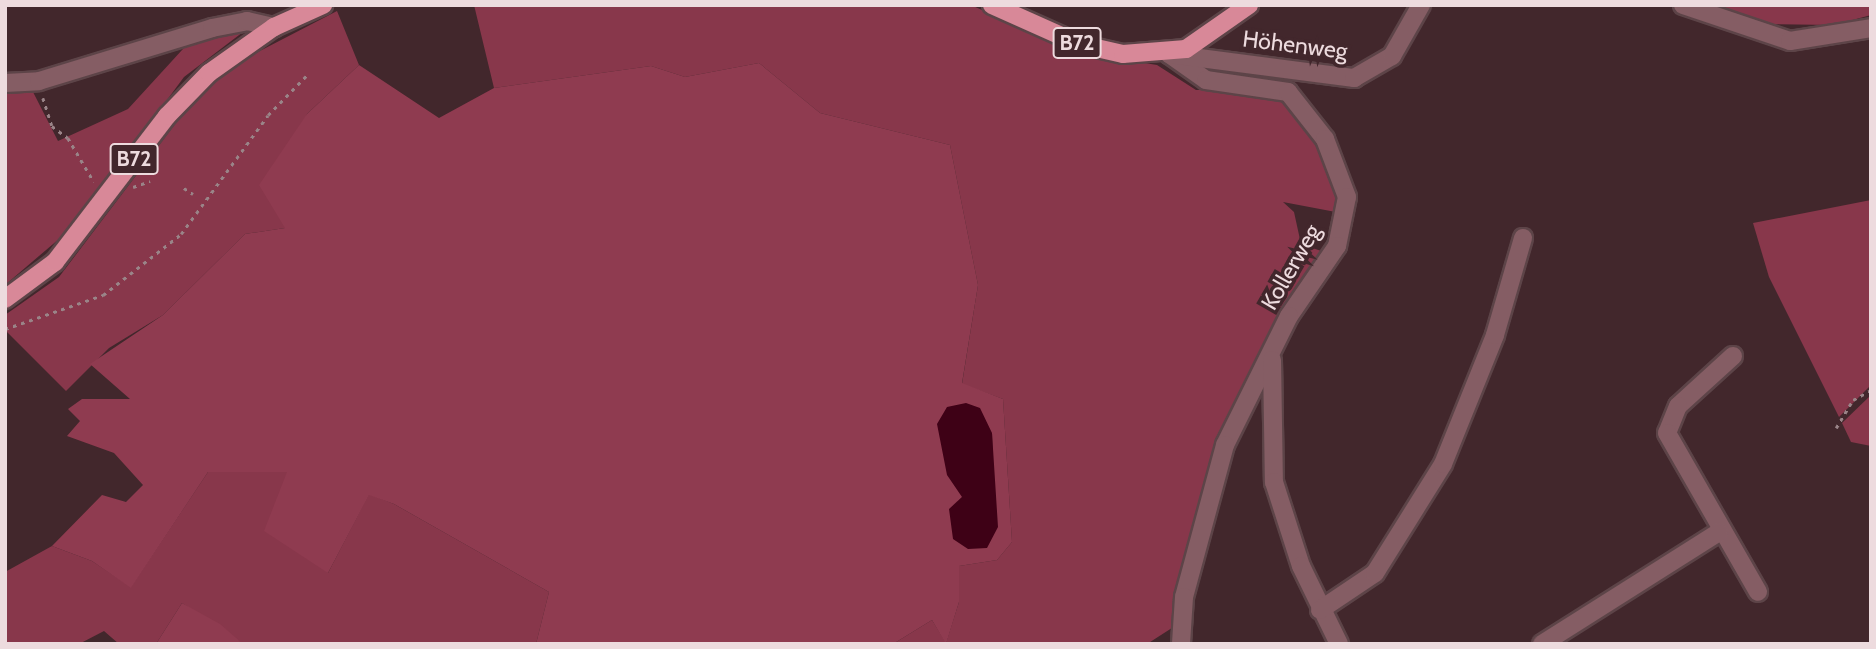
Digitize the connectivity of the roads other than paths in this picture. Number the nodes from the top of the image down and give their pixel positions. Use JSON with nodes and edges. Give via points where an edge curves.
{"nodes":[{"id":1,"x":323,"y":5,"type":"edge"},
{"id":2,"x":992,"y":5,"type":"edge"},
{"id":3,"x":1249,"y":5,"type":"edge"},
{"id":4,"x":1420,"y":5,"type":"edge"},
{"id":5,"x":1683,"y":5,"type":"edge"},
{"id":6,"x":274,"y":27,"type":"junction"},
{"id":7,"x":1871,"y":28,"type":"edge"},
{"id":8,"x":1169,"y":54,"type":"junction"},
{"id":9,"x":5,"y":83,"type":"edge"},
{"id":10,"x":1523,"y":238,"type":"dead end"},
{"id":11,"x":5,"y":299,"type":"edge"},
{"id":12,"x":1733,"y":356,"type":"dead end"},
{"id":13,"x":1272,"y":360,"type":"junction"},
{"id":14,"x":1719,"y":532,"type":"junction"},
{"id":15,"x":1758,"y":592,"type":"dead end"},
{"id":16,"x":1320,"y":610,"type":"junction"},
{"id":17,"x":1181,"y":644,"type":"edge"},
{"id":18,"x":1339,"y":644,"type":"edge"},
{"id":19,"x":1542,"y":644,"type":"edge"}],
"edges":[{"from":1,"to":6,"type":"main road","number":"B72"},
{"from":2,"to":8,"type":"main road","number":"B72","via":[[1079,44],[1123,54]]},
{"from":3,"to":8,"type":"main road","number":"B72","via":[[1211,36]]},
{"from":4,"to":8,"type":"street","name":"Höhenweg","via":[[1392,56],[1354,78]]},
{"from":5,"to":7,"type":"street","via":[[1790,41]]},
{"from":6,"to":9,"type":"street","via":[[247,21],[212,28],[38,81]]},
{"from":6,"to":11,"type":"main road","number":"B72","via":[[188,93],[55,262]]},
{"from":8,"to":13,"type":"street","name":"Kollerweg","via":[[1206,80],[1288,92],[1315,123],[1344,185],[1339,242],[1289,316]]},
{"from":10,"to":16,"type":"street","via":[[1495,335],[1443,464],[1375,573]]},
{"from":12,"to":14,"type":"street","via":[[1678,406],[1668,426],[1668,441]]},
{"from":13,"to":16,"type":"street","name":"Kollerweg","via":[[1275,482]]},
{"from":13,"to":17,"type":"street","name":"Kollerweg","via":[[1239,412],[1218,467],[1184,597]]},
{"from":14,"to":15,"type":"street"},
{"from":14,"to":19,"type":"street"},
{"from":16,"to":18,"type":"street","name":"Kollerweg"}]}
